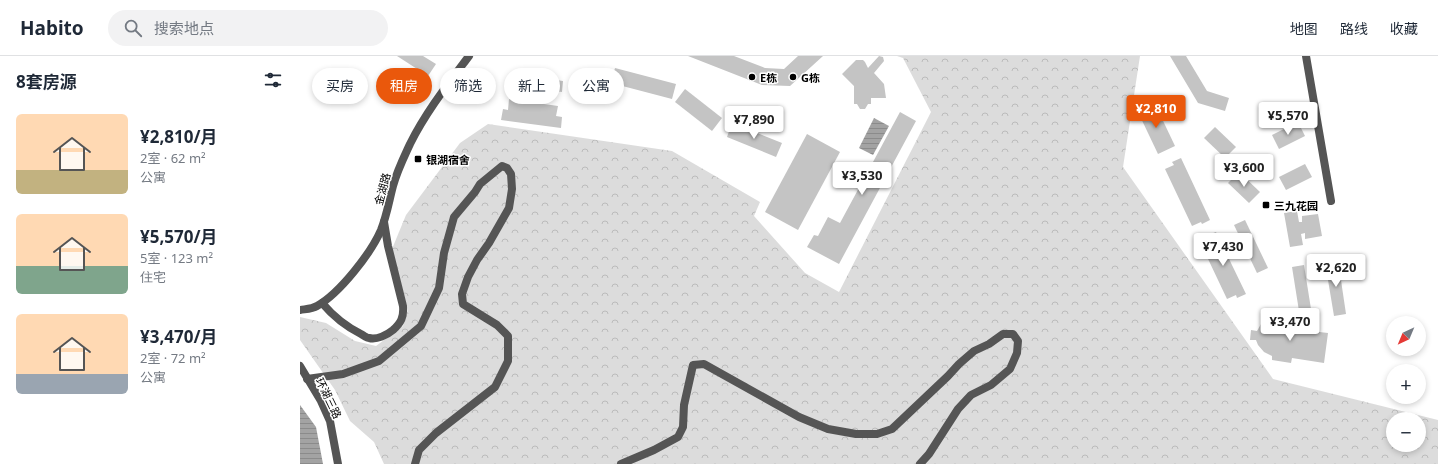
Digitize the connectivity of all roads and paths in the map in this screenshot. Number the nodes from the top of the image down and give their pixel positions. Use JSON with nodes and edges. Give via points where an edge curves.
{"nodes":[{"id":1,"x":469,"y":56,"type":"edge"},
{"id":2,"x":1306,"y":56,"type":"edge"},
{"id":3,"x":1331,"y":201,"type":"dead end"},
{"id":4,"x":384,"y":221,"type":"junction"},
{"id":5,"x":322,"y":303,"type":"junction"},
{"id":6,"x":300,"y":310,"type":"edge"},
{"id":7,"x":300,"y":366,"type":"edge"},
{"id":8,"x":307,"y":379,"type":"junction"},
{"id":9,"x":338,"y":464,"type":"edge"},
{"id":10,"x":415,"y":464,"type":"edge"},
{"id":11,"x":621,"y":464,"type":"edge"},
{"id":12,"x":920,"y":464,"type":"edge"}],
"edges":[{"from":1,"to":4,"type":"street","name":"金湖路","via":[[434,103],[410,144],[393,185]]},
{"from":2,"to":3,"type":"street"},
{"from":4,"to":5,"type":"street","name":"金湖路","via":[[374,242],[355,270]]},
{"from":4,"to":5,"type":"street","via":[[403,306],[404,313],[399,324],[383,336],[369,338],[349,328]]},
{"from":5,"to":6,"type":"street","name":"金湖路"},
{"from":7,"to":8,"type":"street","name":"环湖三路"},
{"from":8,"to":9,"type":"street","name":"环湖三路","via":[[330,421]]},
{"from":8,"to":10,"type":"street","via":[[343,374],[379,361],[421,326],[439,288],[444,253],[454,216],[484,180],[502,166],[507,168],[511,174],[510,208],[477,260],[462,294],[463,304],[498,325],[508,336],[508,361],[495,387],[418,450]]},
{"from":11,"to":12,"type":"street","via":[[678,437],[683,428],[684,405],[694,365],[704,364],[799,417],[828,429],[856,434],[877,434],[892,429],[974,351],[1003,334],[1013,334],[1018,340],[1017,353],[1010,369],[991,385],[971,396],[958,409]]}]}
